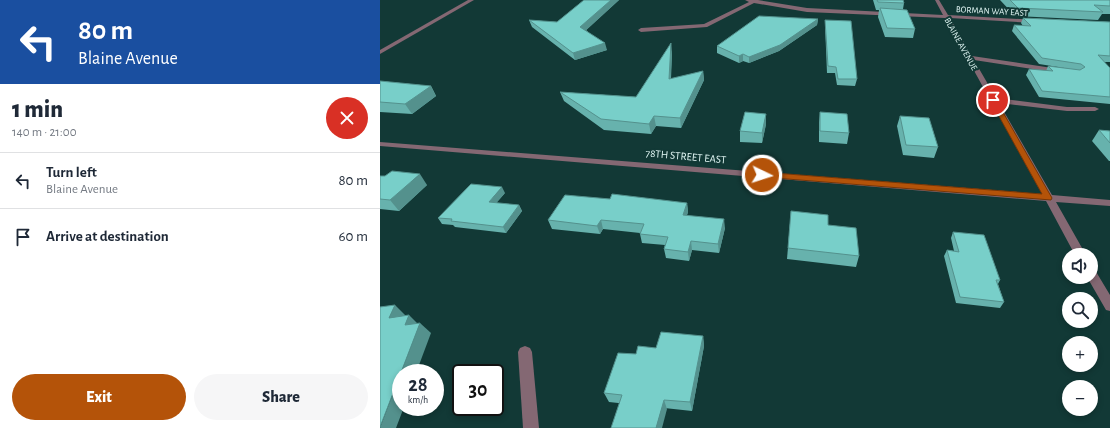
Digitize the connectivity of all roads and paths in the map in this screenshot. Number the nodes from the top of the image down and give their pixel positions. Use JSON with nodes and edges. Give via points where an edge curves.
{"nodes":[{"id":1,"x":472,"y":0,"type":"edge"},
{"id":2,"x":747,"y":0,"type":"edge"},
{"id":3,"x":937,"y":0,"type":"edge"},
{"id":4,"x":755,"y":1,"type":"edge"},
{"id":5,"x":946,"y":17,"type":"junction"},
{"id":6,"x":1040,"y":21,"type":"edge"},
{"id":7,"x":641,"y":30,"type":"dead end"},
{"id":8,"x":380,"y":52,"type":"edge"},
{"id":9,"x":968,"y":57,"type":"junction"},
{"id":10,"x":1066,"y":72,"type":"edge"},
{"id":11,"x":993,"y":100,"type":"junction"},
{"id":12,"x":1095,"y":109,"type":"dead end"},
{"id":13,"x":380,"y":144,"type":"edge"},
{"id":14,"x":1048,"y":198,"type":"junction"},
{"id":15,"x":1110,"y":203,"type":"edge"},
{"id":16,"x":1077,"y":248,"type":"edge"},
{"id":17,"x":1097,"y":284,"type":"edge"},
{"id":18,"x":1110,"y":306,"type":"edge"},
{"id":19,"x":525,"y":352,"type":"dead end"},
{"id":20,"x":531,"y":428,"type":"edge"}],
"edges":[{"from":1,"to":8,"type":"street"},
{"from":2,"to":4,"type":"street","name":"BORMAN WAY EAST"},
{"from":3,"to":5,"type":"street","name":"BLAINE AVENUE"},
{"from":4,"to":5,"type":"street","name":"BORMAN WAY EAST","via":[[807,10]]},
{"from":4,"to":7,"type":"street","via":[[705,26]]},
{"from":5,"to":6,"type":"street","name":"BORMAN WAY EAST"},
{"from":5,"to":9,"type":"street","name":"BLAINE AVENUE"},
{"from":9,"to":10,"type":"street"},
{"from":9,"to":11,"type":"street","name":"BLAINE AVENUE"},
{"from":11,"to":12,"type":"street","via":[[1067,109]]},
{"from":11,"to":14,"type":"street","name":"BLAINE AVENUE"},
{"from":13,"to":14,"type":"street","name":"78TH STREET EAST"},
{"from":14,"to":15,"type":"street","name":"78TH STREET EAST"},
{"from":14,"to":16,"type":"street","name":"BLAINE AVENUE"},
{"from":17,"to":18,"type":"street"},
{"from":19,"to":20,"type":"street"}]}
